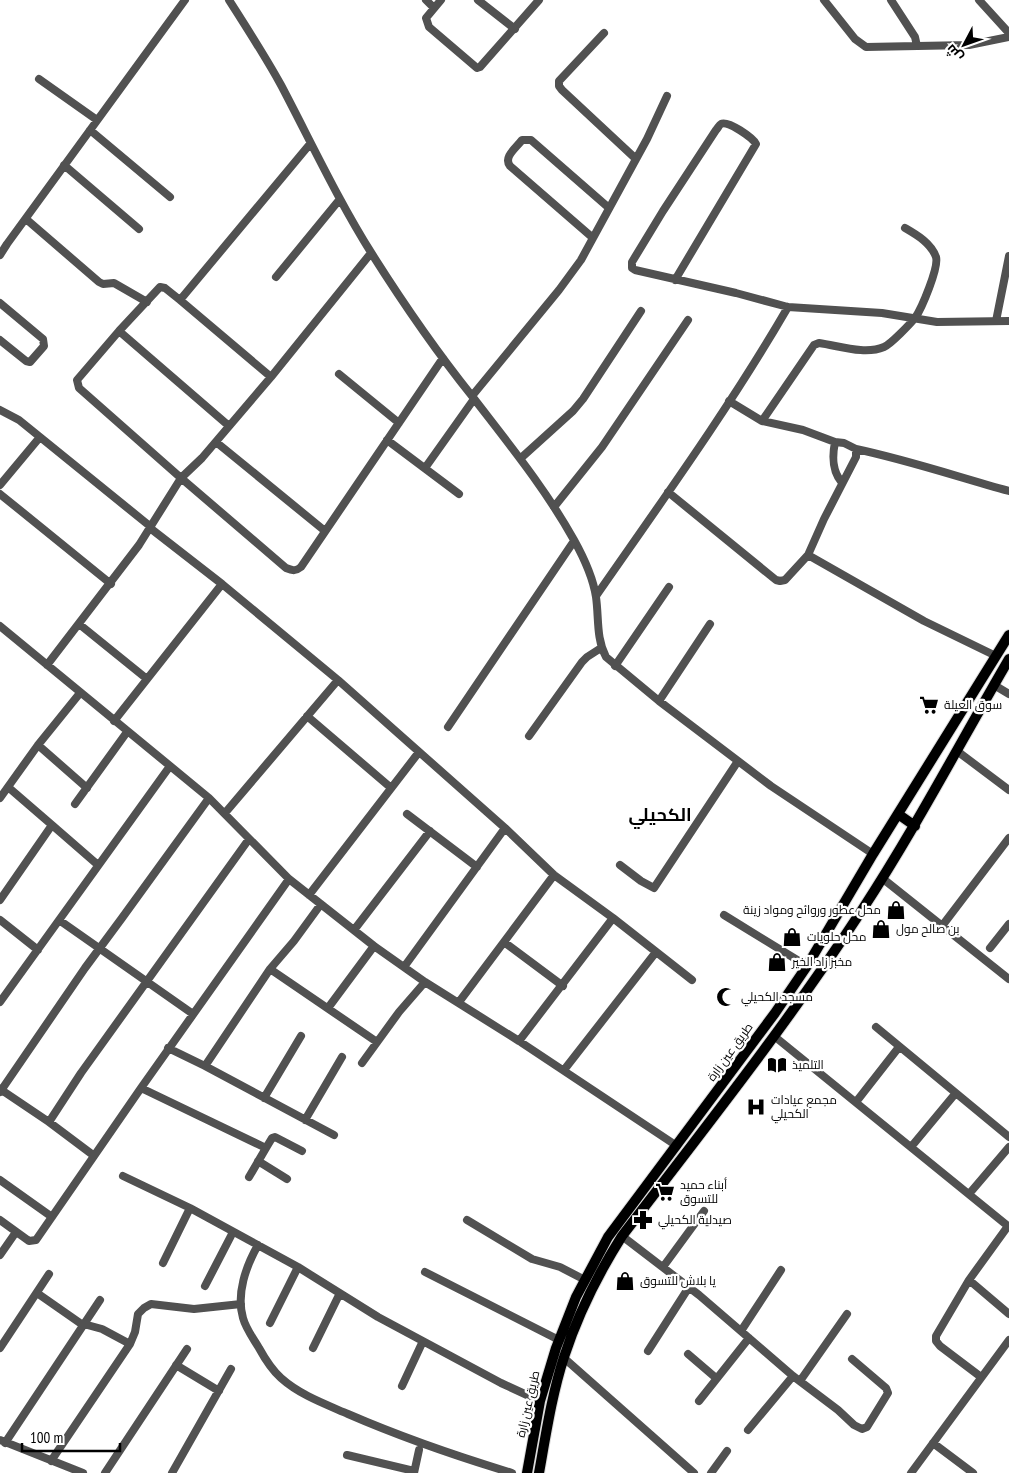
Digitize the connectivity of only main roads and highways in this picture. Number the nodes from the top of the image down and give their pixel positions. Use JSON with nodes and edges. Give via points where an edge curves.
{"nodes":[{"id":1,"x":1009,"y":635,"type":"edge"},
{"id":2,"x":1009,"y":659,"type":"edge"},
{"id":3,"x":898,"y":814,"type":"junction"},
{"id":4,"x":915,"y":826,"type":"junction"},
{"id":5,"x":845,"y":902,"type":"junction"},
{"id":6,"x":861,"y":910,"type":"junction"},
{"id":7,"x":526,"y":1473,"type":"edge"},
{"id":8,"x":539,"y":1473,"type":"edge"}],
"edges":[{"from":1,"to":3,"type":"main road","name":"طريق عين زارة"},
{"from":2,"to":4,"type":"main road","name":"طريق عين زارة"},
{"from":3,"to":4,"type":"main road"},
{"from":3,"to":5,"type":"main road","name":"طريق عين زارة"},
{"from":4,"to":6,"type":"main road","name":"طريق عين زارة"},
{"from":5,"to":6,"type":"main road"},
{"from":5,"to":7,"type":"main road","name":"طريق عين زارة","via":[[775,1012],[608,1237],[584,1280],[559,1340],[540,1401]]},
{"from":6,"to":8,"type":"main road","name":"طريق عين زارة","via":[[774,1036],[622,1236],[591,1288],[564,1358]]}]}
